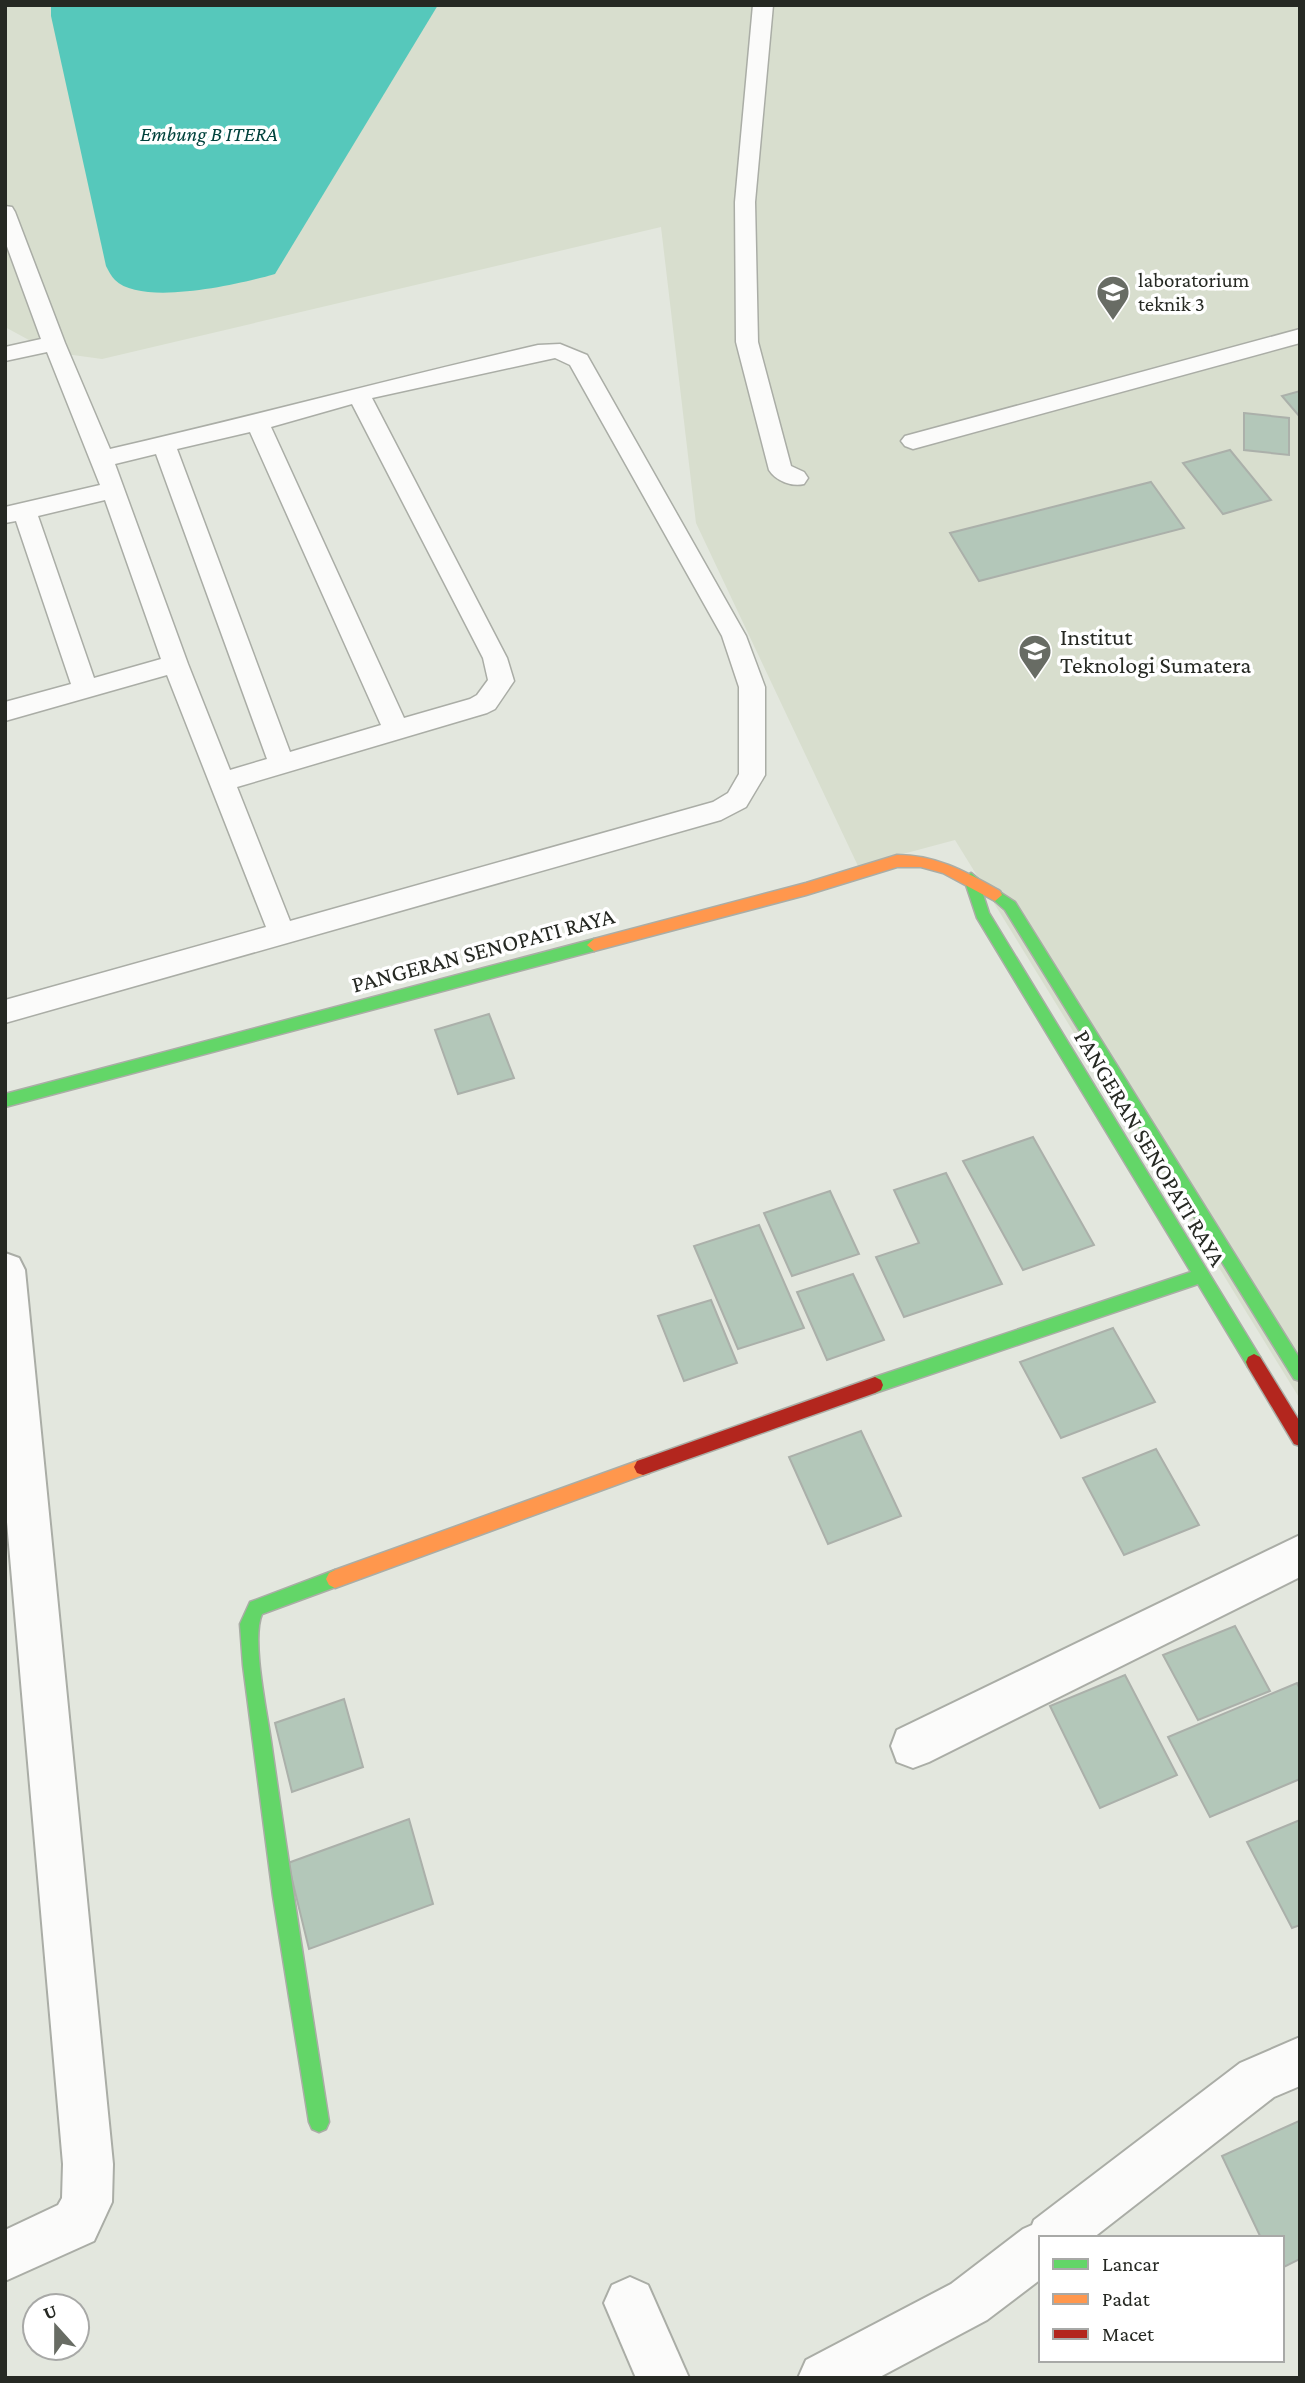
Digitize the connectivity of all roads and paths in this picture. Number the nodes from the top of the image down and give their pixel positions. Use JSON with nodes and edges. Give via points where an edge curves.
{"nodes":[{"id":1,"x":763,"y":5,"type":"edge"},
{"id":2,"x":5,"y":212,"type":"edge"},
{"id":3,"x":1300,"y":336,"type":"edge"},
{"id":4,"x":54,"y":343,"type":"junction"},
{"id":5,"x":5,"y":354,"type":"edge"},
{"id":6,"x":358,"y":394,"type":"junction"},
{"id":7,"x":257,"y":422,"type":"junction"},
{"id":8,"x":914,"y":441,"type":"dead end"},
{"id":9,"x":164,"y":444,"type":"junction"},
{"id":10,"x":102,"y":459,"type":"junction"},
{"id":11,"x":796,"y":478,"type":"dead end"},
{"id":12,"x":114,"y":490,"type":"junction"},
{"id":13,"x":15,"y":513,"type":"edge"},
{"id":14,"x":175,"y":664,"type":"junction"},
{"id":15,"x":85,"y":689,"type":"junction"},
{"id":16,"x":5,"y":712,"type":"edge"},
{"id":17,"x":396,"y":730,"type":"junction"},
{"id":18,"x":282,"y":764,"type":"junction"},
{"id":19,"x":221,"y":782,"type":"junction"},
{"id":20,"x":971,"y":879,"type":"junction"},
{"id":21,"x":282,"y":934,"type":"junction"},
{"id":22,"x":5,"y":1012,"type":"edge"},
{"id":23,"x":5,"y":1101,"type":"edge"},
{"id":24,"x":5,"y":1270,"type":"edge"},
{"id":25,"x":1201,"y":1276,"type":"junction"},
{"id":26,"x":1300,"y":1374,"type":"edge"},
{"id":27,"x":1300,"y":1438,"type":"edge"},
{"id":28,"x":1300,"y":1555,"type":"edge"},
{"id":29,"x":913,"y":1746,"type":"dead end"},
{"id":30,"x":1300,"y":2061,"type":"edge"},
{"id":31,"x":319,"y":2122,"type":"dead end"},
{"id":32,"x":1055,"y":2236,"type":"edge"},
{"id":33,"x":1039,"y":2249,"type":"edge"},
{"id":34,"x":5,"y":2256,"type":"edge"},
{"id":35,"x":631,"y":2303,"type":"dead end"},
{"id":36,"x":663,"y":2378,"type":"edge"},
{"id":37,"x":824,"y":2378,"type":"edge"}],
"edges":[{"from":1,"to":11,"type":"lane","via":[[745,202],[747,342],[781,470]]},
{"from":2,"to":4,"type":"lane"},
{"from":3,"to":8,"type":"lane"},
{"from":4,"to":5,"type":"lane"},
{"from":4,"to":10,"type":"lane"},
{"from":6,"to":7,"type":"lane"},
{"from":6,"to":17,"type":"lane","via":[[495,658],[501,681],[478,706]]},
{"from":6,"to":21,"type":"lane","via":[[556,349],[579,360],[734,636],[752,687],[752,775],[737,800],[721,810]]},
{"from":7,"to":9,"type":"lane"},
{"from":7,"to":17,"type":"lane"},
{"from":9,"to":10,"type":"lane"},
{"from":9,"to":18,"type":"lane"},
{"from":10,"to":12,"type":"lane"},
{"from":12,"to":13,"type":"lane"},
{"from":12,"to":14,"type":"lane"},
{"from":13,"to":15,"type":"lane"},
{"from":14,"to":15,"type":"lane"},
{"from":14,"to":19,"type":"lane"},
{"from":15,"to":16,"type":"lane"},
{"from":17,"to":18,"type":"lane"},
{"from":18,"to":19,"type":"lane"},
{"from":19,"to":21,"type":"lane"},
{"from":20,"to":23,"type":"street","name":"PANGERAN SENOPATI RAYA","via":[[939,865],[904,860]]},
{"from":20,"to":25,"type":"street","name":"PANGERAN SENOPATI RAYA","via":[[982,914]]},
{"from":20,"to":26,"type":"street","name":"PANGERAN SENOPATI RAYA","via":[[1010,906]]},
{"from":21,"to":22,"type":"lane"},
{"from":24,"to":34,"type":"street","via":[[88,2164],[87,2202],[76,2223]]},
{"from":25,"to":27,"type":"street","name":"PANGERAN SENOPATI RAYA"},
{"from":25,"to":31,"type":"street","via":[[793,1412],[256,1608],[249,1624],[252,1665]]},
{"from":28,"to":29,"type":"street"},
{"from":30,"to":32,"type":"street","via":[[1257,2080]]},
{"from":33,"to":37,"type":"street","via":[[969,2302]]},
{"from":35,"to":36,"type":"street"}]}
